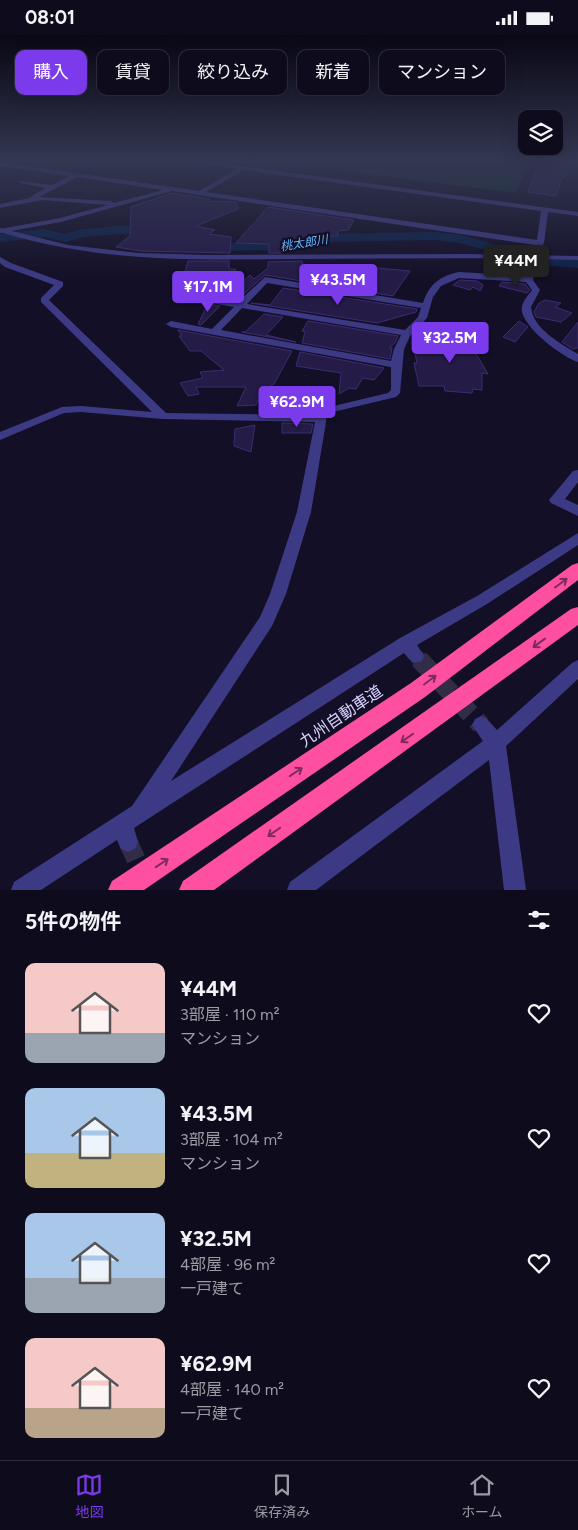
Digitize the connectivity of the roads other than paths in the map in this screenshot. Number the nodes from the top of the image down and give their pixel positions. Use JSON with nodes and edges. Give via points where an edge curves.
{"nodes":[{"id":1,"x":28,"y":201,"type":"edge"},
{"id":2,"x":74,"y":201,"type":"edge"},
{"id":3,"x":133,"y":201,"type":"edge"},
{"id":4,"x":254,"y":201,"type":"edge"},
{"id":5,"x":485,"y":201,"type":"edge"},
{"id":6,"x":119,"y":205,"type":"junction"},
{"id":7,"x":0,"y":206,"type":"edge"},
{"id":8,"x":545,"y":209,"type":"junction"},
{"id":9,"x":578,"y":214,"type":"edge"},
{"id":10,"x":0,"y":230,"type":"edge"},
{"id":11,"x":540,"y":243,"type":"junction"},
{"id":12,"x":535,"y":257,"type":"junction"},
{"id":13,"x":578,"y":258,"type":"edge"},
{"id":14,"x":0,"y":259,"type":"edge"},
{"id":15,"x":529,"y":280,"type":"junction"},
{"id":16,"x":197,"y":299,"type":"dead end"},
{"id":17,"x":240,"y":305,"type":"junction"},
{"id":18,"x":426,"y":306,"type":"junction"},
{"id":19,"x":171,"y":324,"type":"dead end"},
{"id":20,"x":214,"y":332,"type":"junction"},
{"id":21,"x":407,"y":333,"type":"junction"},
{"id":22,"x":578,"y":359,"type":"edge"},
{"id":23,"x":395,"y":365,"type":"junction"},
{"id":24,"x":163,"y":416,"type":"junction"},
{"id":25,"x":320,"y":419,"type":"junction"},
{"id":26,"x":0,"y":436,"type":"edge"},
{"id":27,"x":578,"y":474,"type":"edge"},
{"id":28,"x":578,"y":511,"type":"edge"},
{"id":29,"x":578,"y":538,"type":"edge"},
{"id":30,"x":578,"y":570,"type":"edge"},
{"id":31,"x":578,"y":615,"type":"edge"},
{"id":32,"x":578,"y":668,"type":"edge"},
{"id":33,"x":481,"y":725,"type":"tunnel mouth"},
{"id":34,"x":496,"y":743,"type":"junction"},
{"id":35,"x":129,"y":826,"type":"junction"},
{"id":36,"x":22,"y":890,"type":"edge"},
{"id":37,"x":121,"y":890,"type":"edge"},
{"id":38,"x":192,"y":890,"type":"edge"},
{"id":39,"x":298,"y":890,"type":"edge"},
{"id":40,"x":515,"y":890,"type":"edge"}],
"edges":[{"from":1,"to":7,"type":"street"},
{"from":2,"to":6,"type":"street"},
{"from":3,"to":6,"type":"street"},
{"from":4,"to":11,"type":"street"},
{"from":5,"to":8,"type":"street"},
{"from":6,"to":10,"type":"street","via":[[61,220]]},
{"from":8,"to":9,"type":"street"},
{"from":8,"to":11,"type":"street"},
{"from":10,"to":12,"type":"street","via":[[58,246],[144,256]]},
{"from":11,"to":12,"type":"street","via":[[533,254]]},
{"from":12,"to":13,"type":"street"},
{"from":12,"to":15,"type":"street"},
{"from":14,"to":24,"type":"street","via":[[60,284],[44,300]]},
{"from":15,"to":18,"type":"street","via":[[516,276],[450,276],[436,285]]},
{"from":15,"to":22,"type":"street","via":[[536,290],[526,307],[531,323]]},
{"from":16,"to":17,"type":"street"},
{"from":17,"to":18,"type":"street","via":[[266,280]]},
{"from":17,"to":20,"type":"street"},
{"from":17,"to":21,"type":"street"},
{"from":18,"to":21,"type":"street","via":[[424,315]]},
{"from":19,"to":20,"type":"street"},
{"from":20,"to":23,"type":"street"},
{"from":21,"to":23,"type":"street"},
{"from":23,"to":25,"type":"street","via":[[396,391],[392,395],[329,410]]},
{"from":24,"to":25,"type":"street"},
{"from":24,"to":26,"type":"street","via":[[94,409],[62,411]]},
{"from":25,"to":35,"type":"street","via":[[304,512],[266,621]]},
{"from":27,"to":28,"type":"street","via":[[556,500]]},
{"from":29,"to":35,"type":"street","via":[[411,650]]},
{"from":37,"to":30,"type":"highway","name":"九州自動車道","one_way":true,"via":[[418,690]]},
{"from":31,"to":38,"type":"highway","one_way":true},
{"from":32,"to":34,"type":"street"},
{"from":33,"to":34,"type":"street"},
{"from":34,"to":39,"type":"street"},
{"from":34,"to":40,"type":"street"},
{"from":35,"to":36,"type":"street"}]}
